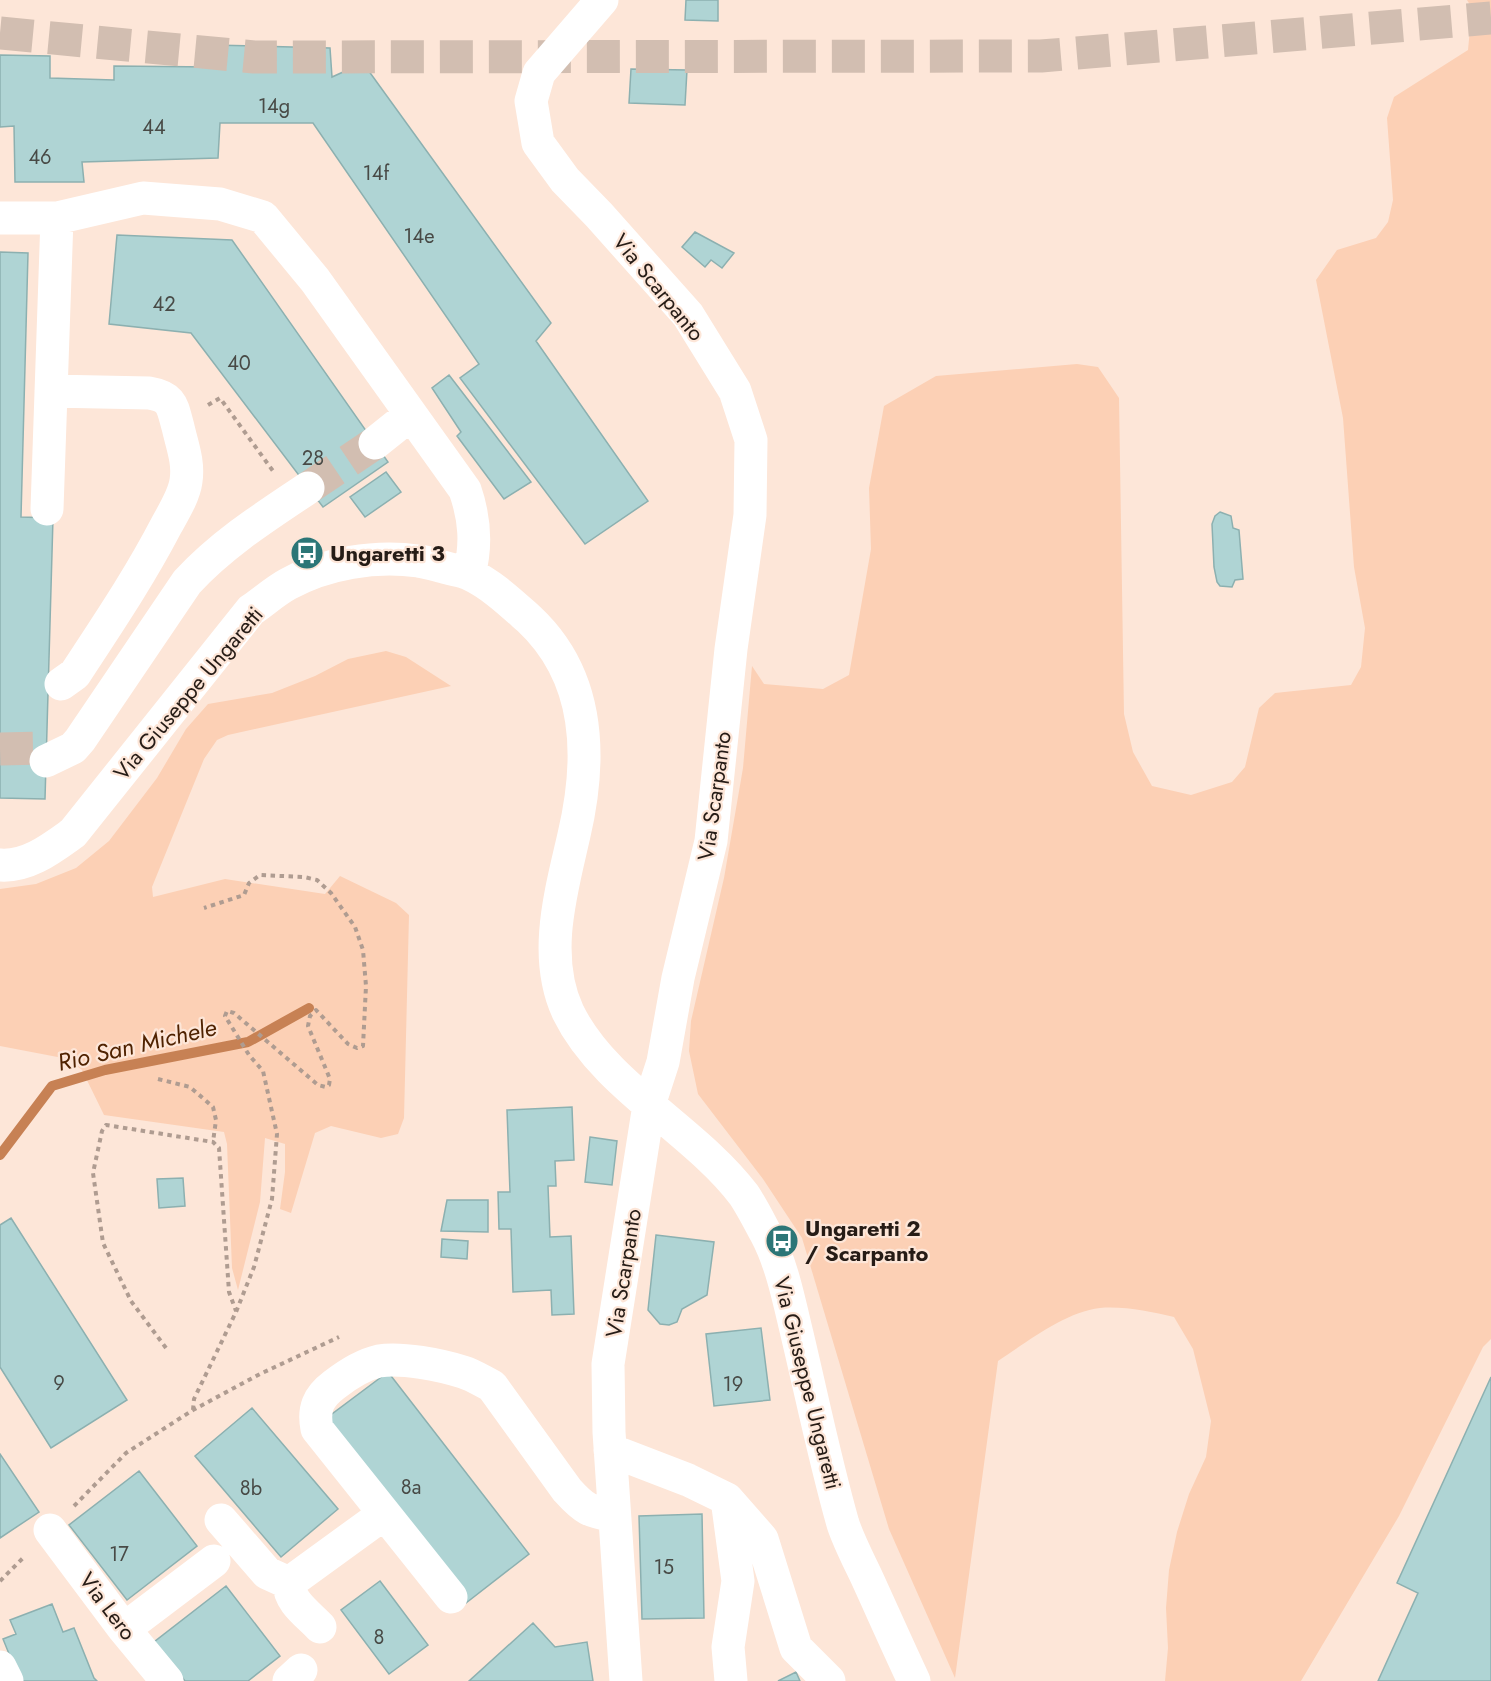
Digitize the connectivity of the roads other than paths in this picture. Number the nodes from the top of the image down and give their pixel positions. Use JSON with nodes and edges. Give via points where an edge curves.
{"nodes":[{"id":1,"x":602,"y":0,"type":"edge"},
{"id":2,"x":0,"y":218,"type":"edge"},
{"id":3,"x":57,"y":218,"type":"junction"},
{"id":4,"x":51,"y":391,"type":"junction"},
{"id":5,"x":410,"y":415,"type":"junction"},
{"id":6,"x":375,"y":443,"type":"tunnel mouth"},
{"id":7,"x":301,"y":493,"type":"tunnel mouth"},
{"id":8,"x":47,"y":509,"type":"dead end"},
{"id":9,"x":469,"y":574,"type":"junction"},
{"id":10,"x":61,"y":684,"type":"dead end"},
{"id":11,"x":55,"y":752,"type":"dead end"},
{"id":12,"x":0,"y":866,"type":"edge"},
{"id":13,"x":649,"y":1105,"type":"junction"},
{"id":14,"x":610,"y":1450,"type":"junction"},
{"id":15,"x":727,"y":1499,"type":"junction"},
{"id":16,"x":384,"y":1514,"type":"junction"},
{"id":17,"x":615,"y":1516,"type":"junction"},
{"id":18,"x":221,"y":1520,"type":"dead end"},
{"id":19,"x":50,"y":1530,"type":"road end"},
{"id":20,"x":214,"y":1561,"type":"dead end"},
{"id":21,"x":289,"y":1583,"type":"junction"},
{"id":22,"x":451,"y":1597,"type":"dead end"},
{"id":23,"x":320,"y":1627,"type":"dead end"},
{"id":24,"x":124,"y":1629,"type":"junction"},
{"id":25,"x":0,"y":1666,"type":"edge"},
{"id":26,"x":7,"y":1681,"type":"edge"},
{"id":27,"x":167,"y":1681,"type":"edge"},
{"id":28,"x":626,"y":1681,"type":"edge"},
{"id":29,"x":731,"y":1681,"type":"edge"},
{"id":30,"x":829,"y":1681,"type":"edge"},
{"id":31,"x":914,"y":1681,"type":"edge"}],
"edges":[{"from":1,"to":13,"type":"street","name":"Via Scarpanto","via":[[539,73],[531,101],[538,143],[566,180],[688,315],[735,391],[751,440],[750,515],[711,842],[678,978],[663,1062]]},
{"from":2,"to":3,"type":"street"},
{"from":3,"to":4,"type":"street"},
{"from":3,"to":5,"type":"street","via":[[143,198],[220,204],[263,217],[315,280]]},
{"from":4,"to":8,"type":"street"},
{"from":4,"to":10,"type":"street","via":[[164,396],[172,404],[187,464],[186,483],[145,565],[75,674]]},
{"from":5,"to":6,"type":"street"},
{"from":5,"to":9,"type":"street","via":[[465,490],[475,533]]},
{"from":7,"to":11,"type":"street","via":[[208,560],[187,582]]},
{"from":9,"to":12,"type":"street","name":"Via Giuseppe Ungaretti","via":[[419,561],[372,559],[323,568],[286,585],[251,610],[73,833],[44,854]]},
{"from":9,"to":13,"type":"street","name":"Via Giuseppe Ungaretti","via":[[539,628],[571,679],[581,708],[585,741],[583,778],[559,900],[555,941],[558,978],[567,1010],[582,1035]]},
{"from":13,"to":14,"type":"street","name":"Via Scarpanto","via":[[608,1364]]},
{"from":13,"to":31,"type":"street","name":"Via Giuseppe Ungaretti","via":[[713,1161],[744,1196],[769,1240],[786,1289],[844,1528]]},
{"from":14,"to":15,"type":"street"},
{"from":14,"to":17,"type":"street","name":"Via Scarpanto"},
{"from":15,"to":29,"type":"street","via":[[738,1581],[728,1647]]},
{"from":15,"to":30,"type":"street","via":[[762,1539],[796,1648]]},
{"from":16,"to":17,"type":"street","via":[[317,1429],[315,1416],[327,1390],[348,1374],[381,1361],[403,1361],[464,1372],[492,1386],[580,1505]]},
{"from":16,"to":21,"type":"street"},
{"from":16,"to":22,"type":"street"},
{"from":17,"to":28,"type":"street","name":"Via Scarpanto"},
{"from":18,"to":21,"type":"street","via":[[267,1573]]},
{"from":19,"to":24,"type":"street","name":"Via Lero"},
{"from":20,"to":24,"type":"street"},
{"from":21,"to":23,"type":"street","via":[[293,1599]]},
{"from":24,"to":27,"type":"street","name":"Via Lero"},
{"from":25,"to":26,"type":"street"}]}
